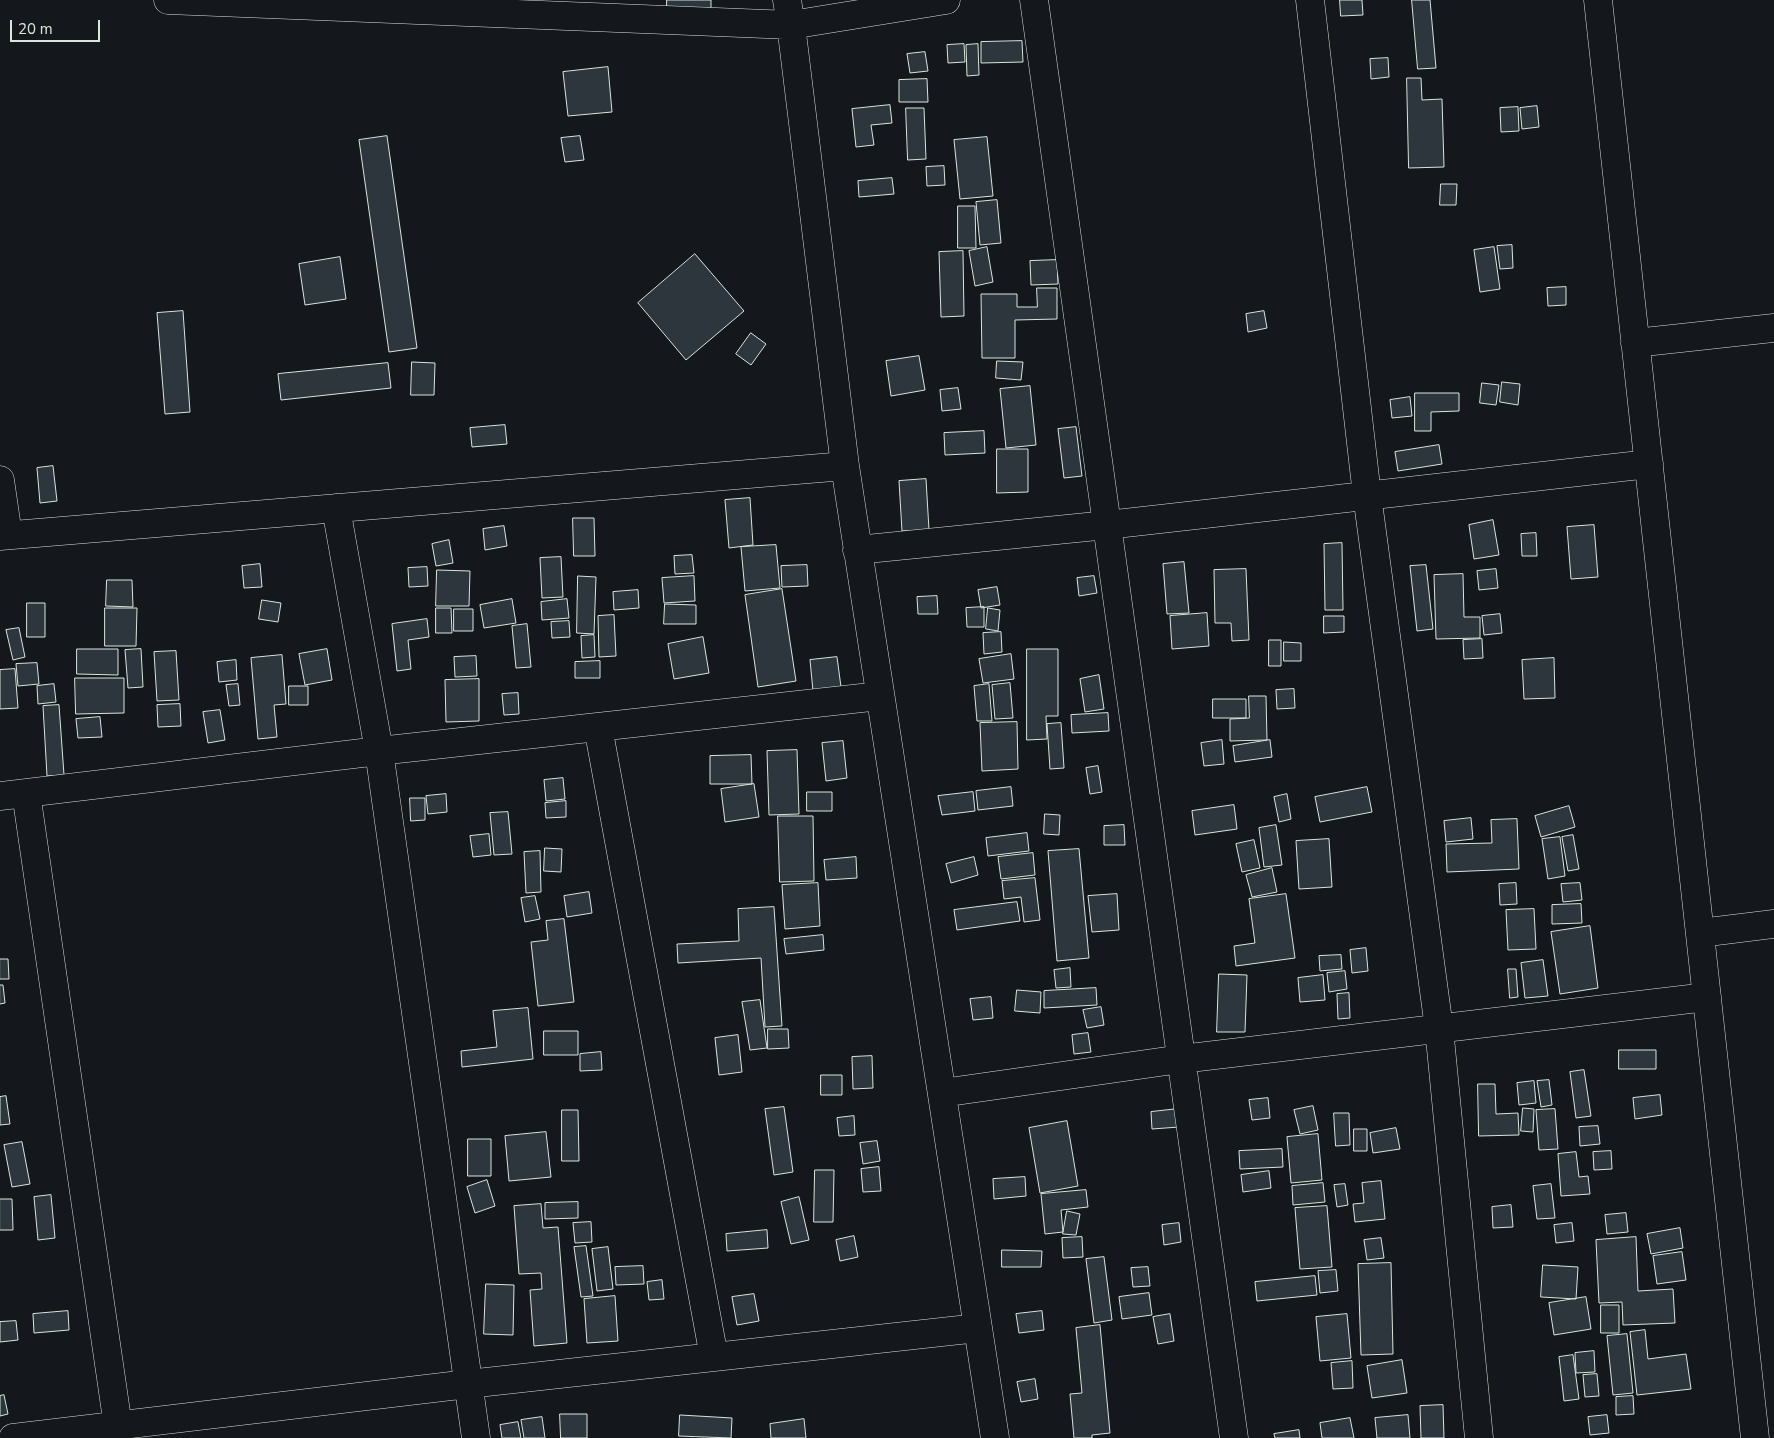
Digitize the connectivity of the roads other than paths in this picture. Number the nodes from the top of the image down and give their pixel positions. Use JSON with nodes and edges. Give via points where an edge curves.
{"nodes":[{"id":1,"x":168,"y":0,"type":"edge"},
{"id":2,"x":946,"y":0,"type":"edge"},
{"id":3,"x":1034,"y":0,"type":"edge"},
{"id":4,"x":1310,"y":0,"type":"edge"},
{"id":5,"x":1598,"y":0,"type":"edge"},
{"id":6,"x":789,"y":12,"type":"edge"},
{"id":7,"x":1774,"y":328,"type":"edge"},
{"id":8,"x":1635,"y":343,"type":"junction"},
{"id":9,"x":1648,"y":464,"type":"junction"},
{"id":10,"x":844,"y":466,"type":"junction"},
{"id":11,"x":0,"y":480,"type":"edge"},
{"id":12,"x":1367,"y":495,"type":"junction"},
{"id":13,"x":336,"y":508,"type":"junction"},
{"id":14,"x":1107,"y":525,"type":"junction"},
{"id":15,"x":4,"y":536,"type":"edge"},
{"id":16,"x":857,"y":550,"type":"junction"},
{"id":17,"x":880,"y":696,"type":"junction"},
{"id":18,"x":598,"y":727,"type":"junction"},
{"id":19,"x":379,"y":751,"type":"junction"},
{"id":20,"x":13,"y":795,"type":"edge"},
{"id":21,"x":1774,"y":924,"type":"edge"},
{"id":22,"x":1700,"y":933,"type":"junction"},
{"id":23,"x":1707,"y":997,"type":"junction"},
{"id":24,"x":1439,"y":1028,"type":"junction"},
{"id":25,"x":1181,"y":1059,"type":"junction"},
{"id":26,"x":942,"y":1092,"type":"junction"},
{"id":27,"x":978,"y":1328,"type":"junction"},
{"id":28,"x":714,"y":1357,"type":"junction"},
{"id":29,"x":468,"y":1384,"type":"junction"},
{"id":30,"x":118,"y":1426,"type":"junction"},
{"id":31,"x":13,"y":1438,"type":"edge"},
{"id":32,"x":476,"y":1438,"type":"edge"},
{"id":33,"x":995,"y":1438,"type":"edge"},
{"id":34,"x":1234,"y":1438,"type":"edge"},
{"id":35,"x":1480,"y":1438,"type":"edge"},
{"id":36,"x":1755,"y":1438,"type":"edge"}],
"edges":[{"from":1,"to":6,"type":"street"},
{"from":2,"to":6,"type":"street"},
{"from":3,"to":14,"type":"street"},
{"from":4,"to":12,"type":"street"},
{"from":5,"to":8,"type":"street"},
{"from":6,"to":10,"type":"street"},
{"from":7,"to":8,"type":"street"},
{"from":8,"to":9,"type":"street"},
{"from":9,"to":12,"type":"street"},
{"from":9,"to":22,"type":"street"},
{"from":10,"to":13,"type":"street"},
{"from":10,"to":16,"type":"street"},
{"from":11,"to":15,"type":"street"},
{"from":12,"to":14,"type":"street"},
{"from":12,"to":24,"type":"street"},
{"from":13,"to":15,"type":"street"},
{"from":13,"to":19,"type":"street"},
{"from":14,"to":16,"type":"street"},
{"from":14,"to":25,"type":"street"},
{"from":16,"to":17,"type":"street"},
{"from":17,"to":18,"type":"street"},
{"from":17,"to":26,"type":"street"},
{"from":18,"to":19,"type":"street"},
{"from":18,"to":28,"type":"street"},
{"from":19,"to":20,"type":"street"},
{"from":19,"to":29,"type":"street"},
{"from":20,"to":30,"type":"street"},
{"from":21,"to":22,"type":"street"},
{"from":22,"to":23,"type":"street"},
{"from":23,"to":24,"type":"street"},
{"from":23,"to":36,"type":"street"},
{"from":24,"to":25,"type":"street"},
{"from":24,"to":35,"type":"street"},
{"from":25,"to":26,"type":"street"},
{"from":25,"to":34,"type":"street"},
{"from":26,"to":27,"type":"street"},
{"from":27,"to":28,"type":"street"},
{"from":27,"to":33,"type":"street"},
{"from":28,"to":29,"type":"street"},
{"from":29,"to":30,"type":"street"},
{"from":29,"to":32,"type":"street"},
{"from":30,"to":31,"type":"street"}]}
